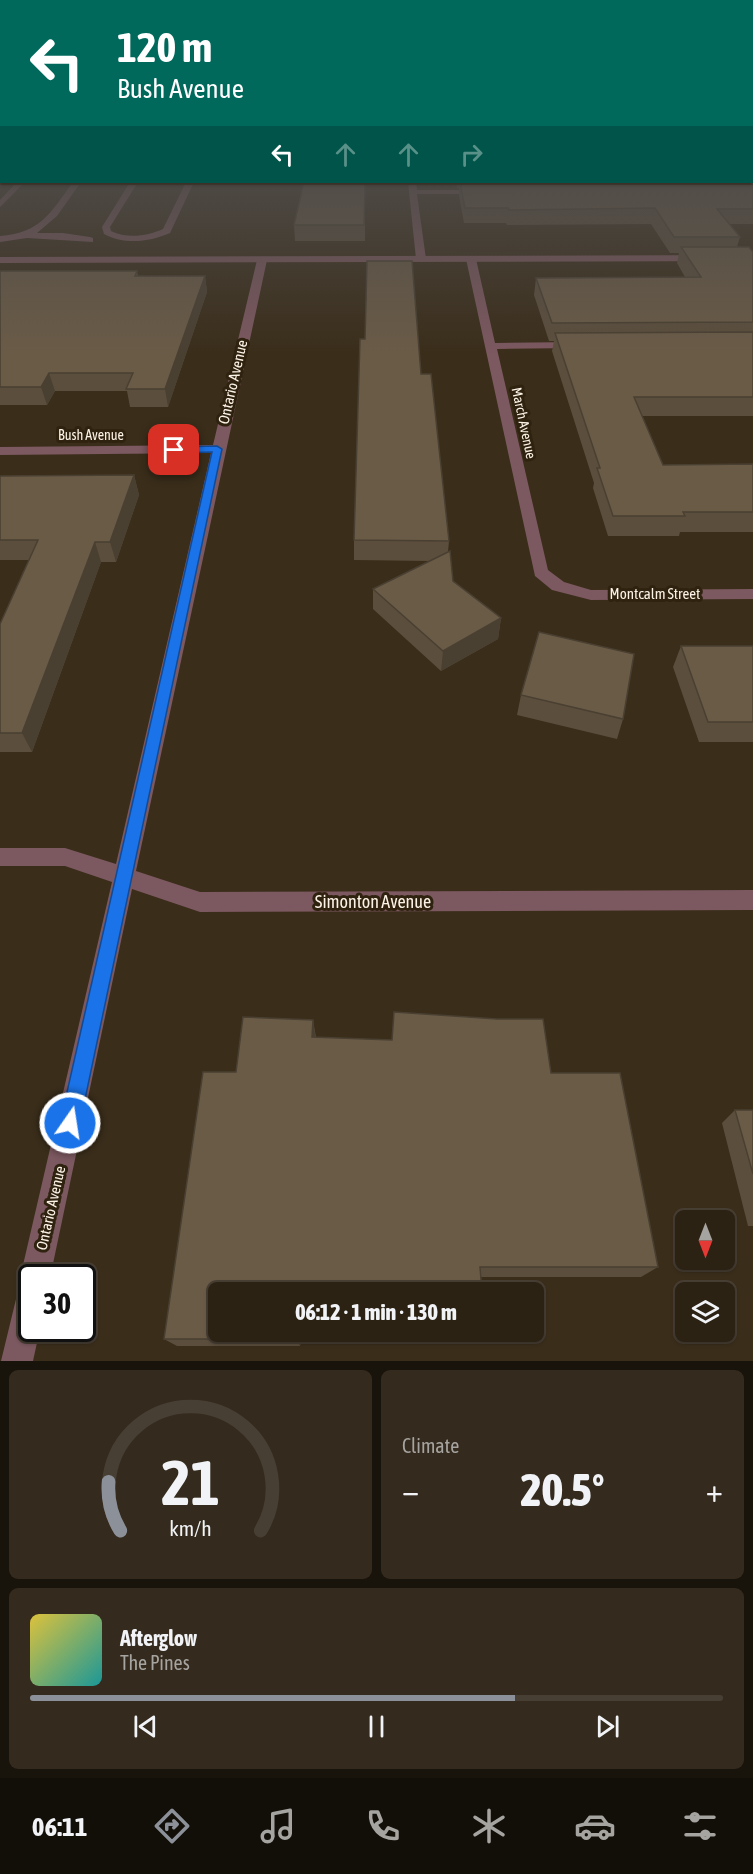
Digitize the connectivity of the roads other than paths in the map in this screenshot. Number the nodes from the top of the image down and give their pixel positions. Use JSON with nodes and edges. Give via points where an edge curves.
{"nodes":[{"id":1,"x":44,"y":227,"type":"edge"},
{"id":2,"x":106,"y":227,"type":"edge"},
{"id":3,"x":169,"y":227,"type":"edge"},
{"id":4,"x":417,"y":227,"type":"edge"},
{"id":5,"x":109,"y":234,"type":"junction"},
{"id":6,"x":22,"y":237,"type":"junction"},
{"id":7,"x":0,"y":238,"type":"edge"},
{"id":8,"x":90,"y":240,"type":"junction"},
{"id":9,"x":753,"y":258,"type":"edge"},
{"id":10,"x":421,"y":259,"type":"junction"},
{"id":11,"x":471,"y":259,"type":"junction"},
{"id":12,"x":0,"y":260,"type":"edge"},
{"id":13,"x":78,"y":260,"type":"junction"},
{"id":14,"x":262,"y":260,"type":"junction"},
{"id":15,"x":586,"y":345,"type":"edge"},
{"id":16,"x":491,"y":346,"type":"junction"},
{"id":17,"x":217,"y":449,"type":"junction"},
{"id":18,"x":0,"y":451,"type":"edge"},
{"id":19,"x":558,"y":586,"type":"joint"},
{"id":20,"x":753,"y":594,"type":"edge"},
{"id":21,"x":0,"y":857,"type":"edge"},
{"id":22,"x":125,"y":878,"type":"junction"},
{"id":23,"x":753,"y":900,"type":"edge"},
{"id":24,"x":38,"y":1264,"type":"edge"},
{"id":25,"x":21,"y":1342,"type":"edge"},
{"id":26,"x":17,"y":1361,"type":"edge"}],
"edges":[{"from":1,"to":6,"type":"street"},
{"from":2,"to":5,"type":"street"},
{"from":3,"to":5,"type":"street","via":[[167,231],[138,238]]},
{"from":4,"to":10,"type":"street"},
{"from":5,"to":8,"type":"street"},
{"from":6,"to":7,"type":"street"},
{"from":6,"to":8,"type":"street"},
{"from":8,"to":13,"type":"street"},
{"from":9,"to":11,"type":"street"},
{"from":10,"to":11,"type":"street"},
{"from":10,"to":14,"type":"street"},
{"from":11,"to":16,"type":"street","name":"March Avenue"},
{"from":12,"to":13,"type":"street"},
{"from":13,"to":14,"type":"street"},
{"from":14,"to":17,"type":"street","name":"Ontario Avenue"},
{"from":15,"to":16,"type":"street"},
{"from":16,"to":19,"type":"street","name":"March Avenue","via":[[541,572]]},
{"from":17,"to":18,"type":"street","name":"Bush Avenue"},
{"from":17,"to":22,"type":"street","name":"Ontario Avenue"},
{"from":19,"to":20,"type":"street","name":"Montcalm Street","via":[[591,595]]},
{"from":21,"to":22,"type":"street","name":"Simonton Avenue","via":[[65,857]]},
{"from":22,"to":23,"type":"street","name":"Simonton Avenue","via":[[200,902]]},
{"from":22,"to":24,"type":"street","name":"Ontario Avenue"},
{"from":25,"to":26,"type":"street"}]}
